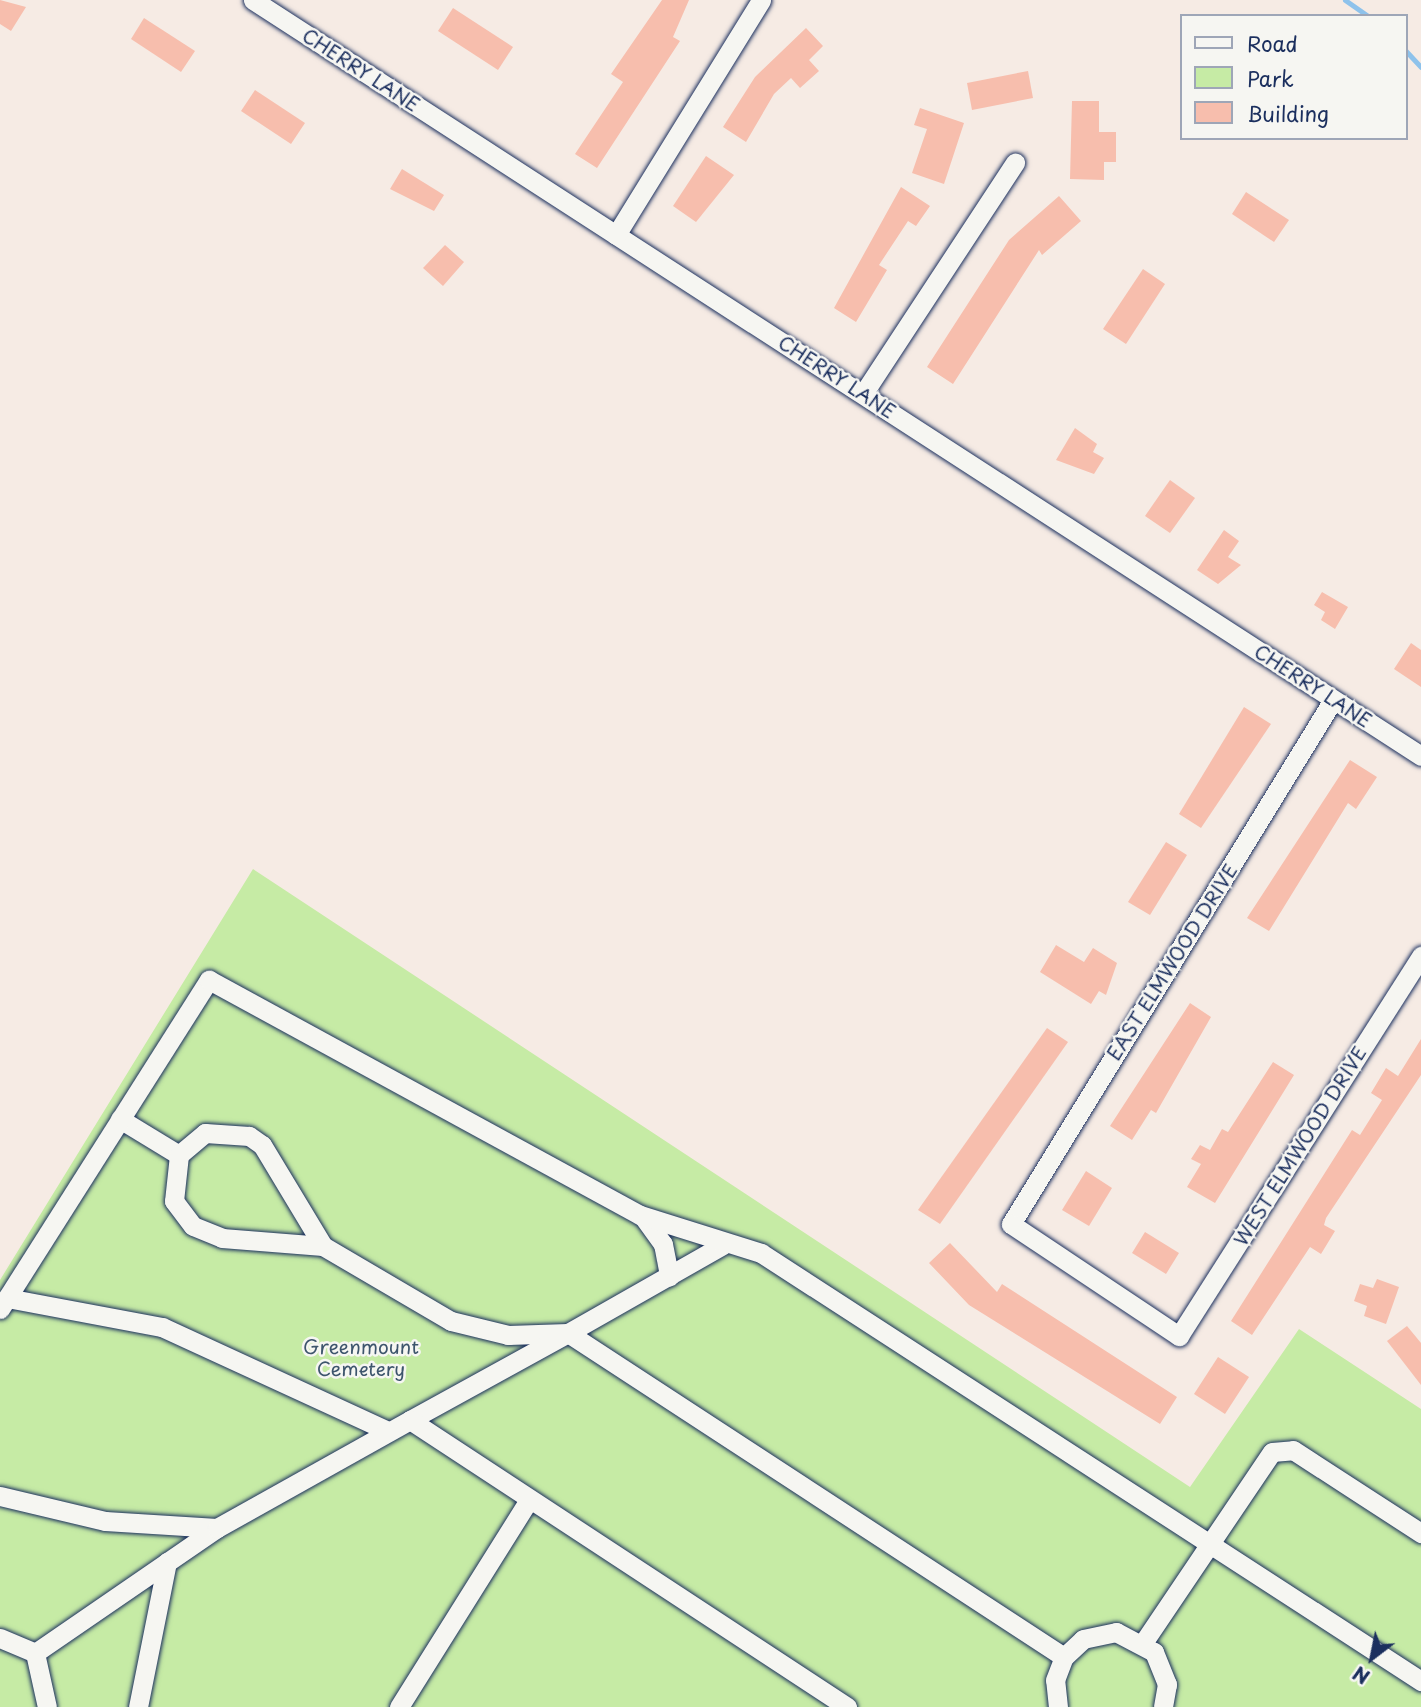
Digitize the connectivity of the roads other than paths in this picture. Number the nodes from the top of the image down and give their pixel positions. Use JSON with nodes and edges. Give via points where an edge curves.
{"nodes":[{"id":1,"x":253,"y":0,"type":"edge"},
{"id":2,"x":761,"y":0,"type":"edge"},
{"id":3,"x":1015,"y":163,"type":"dead end"},
{"id":4,"x":616,"y":235,"type":"junction"},
{"id":5,"x":863,"y":394,"type":"junction"},
{"id":6,"x":1333,"y":700,"type":"junction"},
{"id":7,"x":1421,"y":755,"type":"edge"},
{"id":8,"x":1421,"y":956,"type":"edge"},
{"id":9,"x":120,"y":1119,"type":"junction"},
{"id":10,"x":180,"y":1155,"type":"junction"},
{"id":11,"x":640,"y":1215,"type":"junction"},
{"id":12,"x":723,"y":1245,"type":"junction"},
{"id":13,"x":323,"y":1246,"type":"junction"},
{"id":14,"x":668,"y":1276,"type":"junction"},
{"id":15,"x":4,"y":1303,"type":"edge"},
{"id":16,"x":568,"y":1334,"type":"junction"},
{"id":17,"x":1179,"y":1336,"type":"joint"},
{"id":18,"x":410,"y":1420,"type":"junction"},
{"id":19,"x":388,"y":1431,"type":"junction"},
{"id":20,"x":0,"y":1496,"type":"edge"},
{"id":21,"x":529,"y":1500,"type":"junction"},
{"id":22,"x":217,"y":1528,"type":"junction"},
{"id":23,"x":1421,"y":1533,"type":"edge"},
{"id":24,"x":1205,"y":1544,"type":"junction"},
{"id":25,"x":167,"y":1562,"type":"junction"},
{"id":26,"x":0,"y":1638,"type":"edge"},
{"id":27,"x":1143,"y":1643,"type":"junction"},
{"id":28,"x":35,"y":1653,"type":"junction"},
{"id":29,"x":1064,"y":1657,"type":"junction"},
{"id":30,"x":1421,"y":1681,"type":"edge"},
{"id":31,"x":47,"y":1707,"type":"edge"},
{"id":32,"x":139,"y":1707,"type":"edge"},
{"id":33,"x":399,"y":1707,"type":"edge"},
{"id":34,"x":847,"y":1707,"type":"edge"},
{"id":35,"x":1058,"y":1707,"type":"edge"},
{"id":36,"x":1163,"y":1707,"type":"edge"}],
"edges":[{"from":1,"to":4,"type":"street","name":"CHERRY LANE"},
{"from":2,"to":4,"type":"street"},
{"from":3,"to":5,"type":"street"},
{"from":4,"to":5,"type":"street","name":"CHERRY LANE"},
{"from":5,"to":6,"type":"street","name":"CHERRY LANE"},
{"from":6,"to":7,"type":"street","name":"CHERRY LANE"},
{"from":6,"to":17,"type":"street","name":"EAST ELMWOOD DRIVE","via":[[1011,1224]]},
{"from":8,"to":17,"type":"street","name":"WEST ELMWOOD DRIVE"},
{"from":9,"to":10,"type":"street"},
{"from":9,"to":11,"type":"street","via":[[209,980]]},
{"from":9,"to":15,"type":"street"},
{"from":10,"to":13,"type":"street","via":[[173,1193],[193,1226],[222,1237]]},
{"from":10,"to":13,"type":"street","via":[[205,1133],[249,1136],[262,1145]]},
{"from":11,"to":12,"type":"street"},
{"from":11,"to":14,"type":"street","via":[[663,1244]]},
{"from":12,"to":14,"type":"street"},
{"from":12,"to":24,"type":"street","via":[[761,1253]]},
{"from":13,"to":16,"type":"street","via":[[450,1321],[508,1335]]},
{"from":14,"to":16,"type":"street"},
{"from":15,"to":19,"type":"street","via":[[162,1327]]},
{"from":16,"to":18,"type":"street"},
{"from":16,"to":29,"type":"street"},
{"from":18,"to":19,"type":"street"},
{"from":18,"to":21,"type":"street"},
{"from":19,"to":22,"type":"street"},
{"from":20,"to":22,"type":"street","via":[[105,1521]]},
{"from":21,"to":33,"type":"street"},
{"from":21,"to":34,"type":"street"},
{"from":22,"to":25,"type":"street"},
{"from":23,"to":24,"type":"street","via":[[1282,1448],[1265,1459]]},
{"from":24,"to":27,"type":"street"},
{"from":24,"to":30,"type":"street"},
{"from":25,"to":28,"type":"street"},
{"from":25,"to":32,"type":"street"},
{"from":26,"to":28,"type":"street"},
{"from":27,"to":29,"type":"street","via":[[1099,1633]]},
{"from":27,"to":36,"type":"street","via":[[1162,1667]]},
{"from":28,"to":31,"type":"street"},
{"from":29,"to":35,"type":"street","via":[[1055,1680]]}]}
